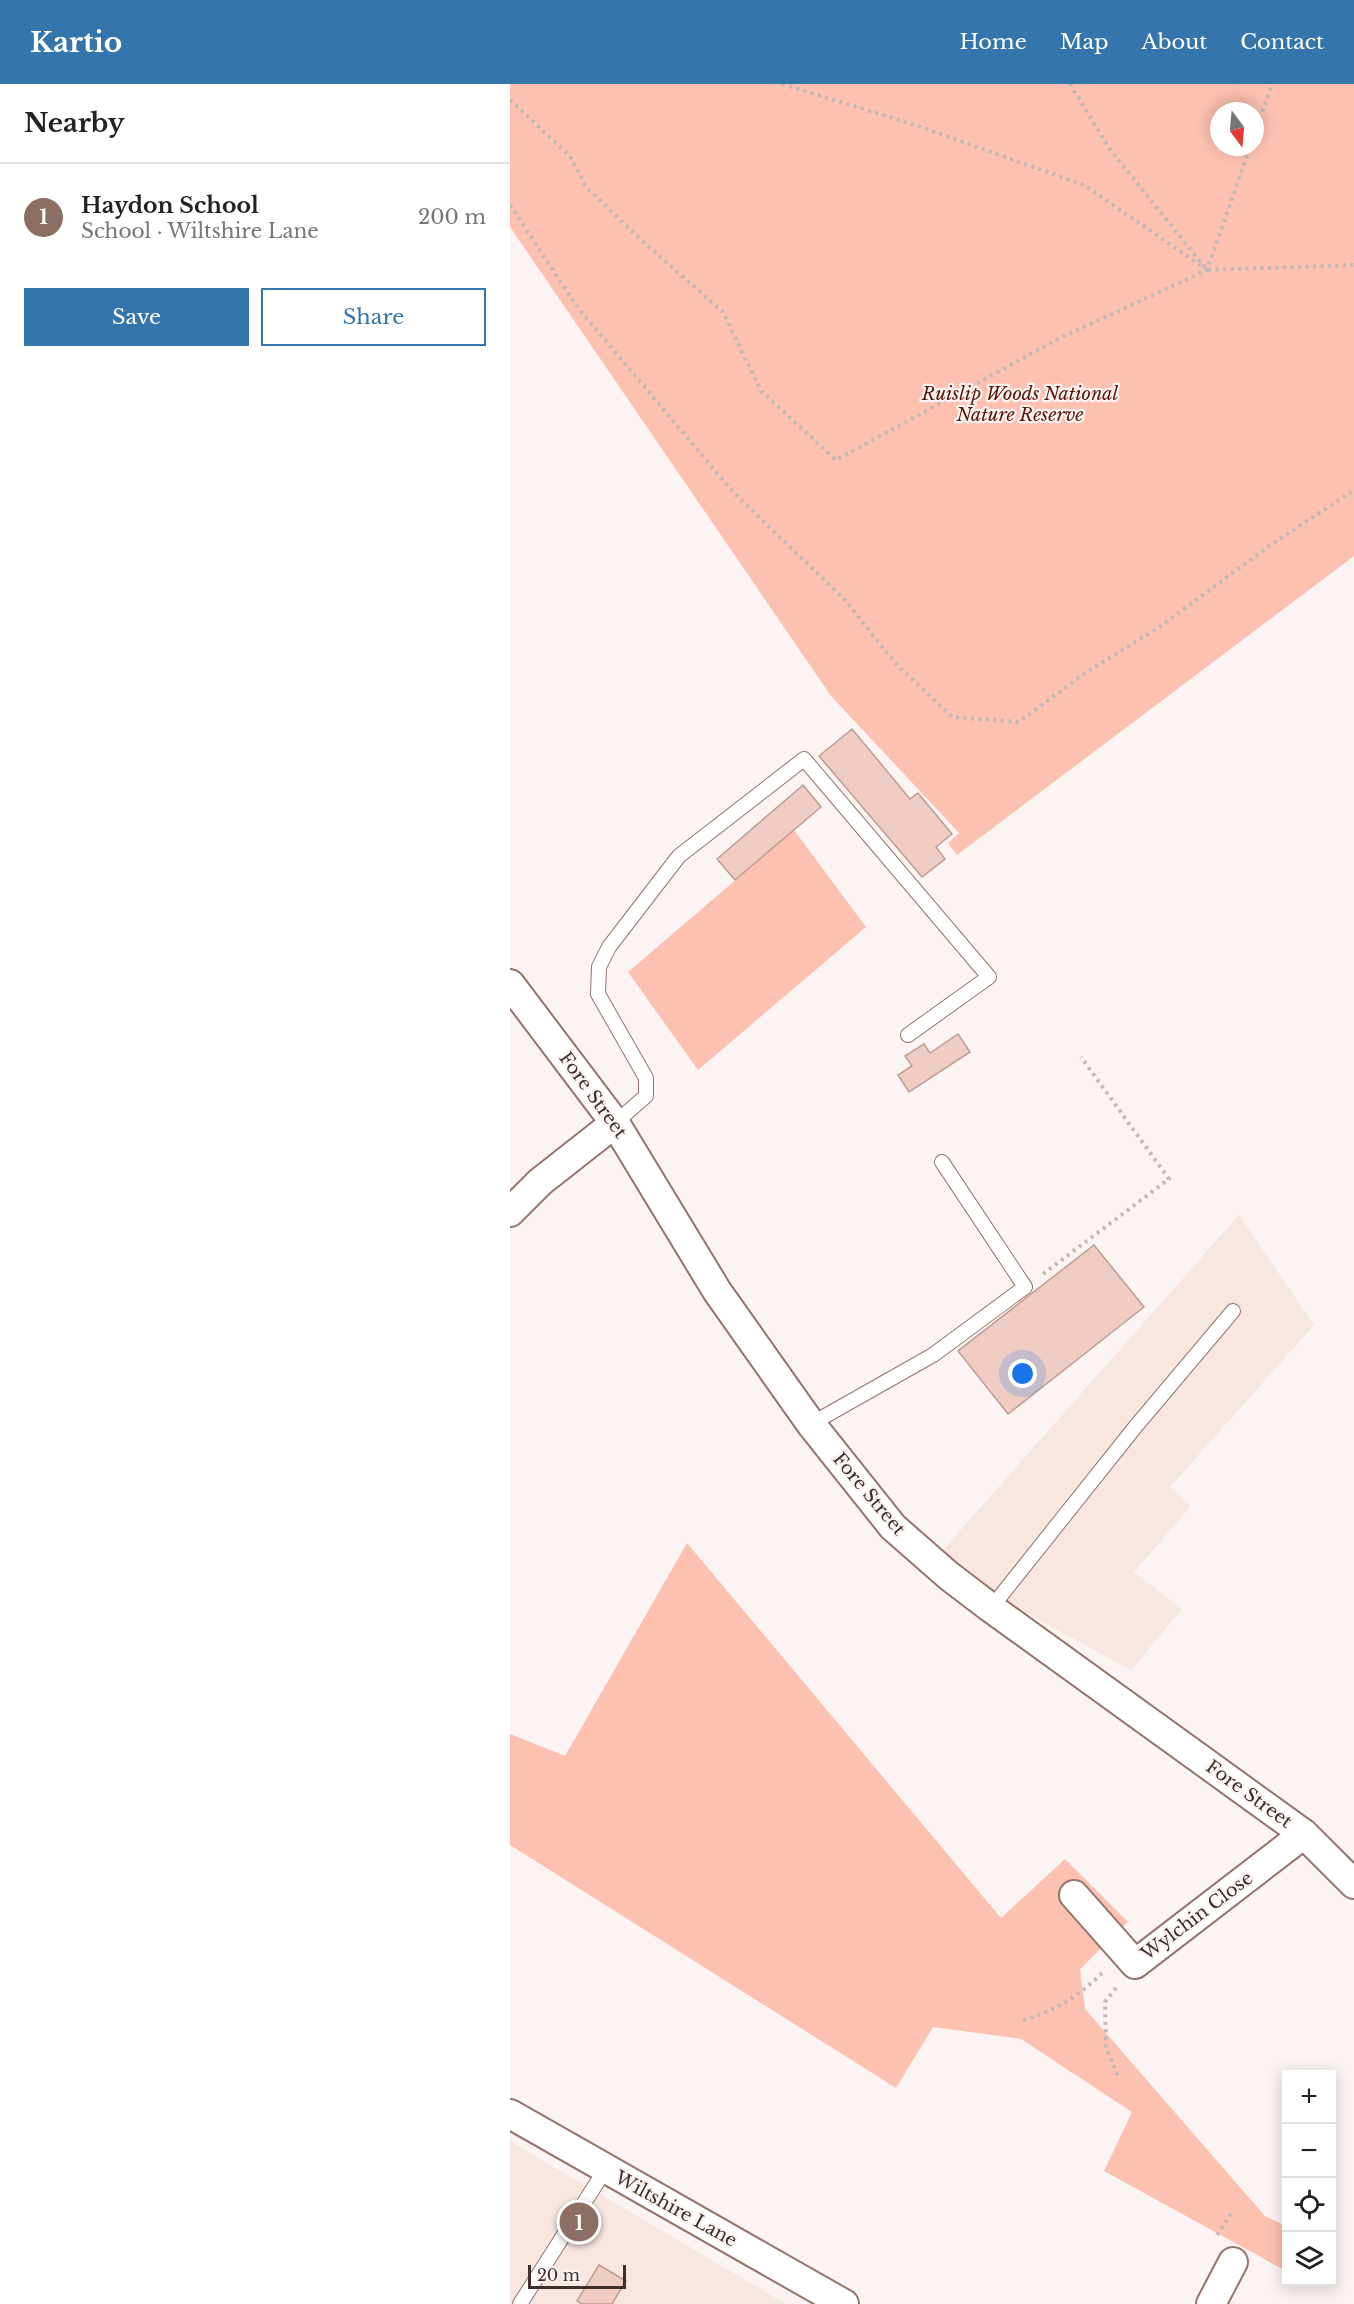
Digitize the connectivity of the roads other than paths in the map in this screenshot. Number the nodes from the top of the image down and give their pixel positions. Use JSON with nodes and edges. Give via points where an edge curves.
{"nodes":[{"id":1,"x":510,"y":984,"type":"edge"},
{"id":2,"x":908,"y":1035,"type":"dead end"},
{"id":3,"x":615,"y":1123,"type":"junction"},
{"id":4,"x":942,"y":1162,"type":"dead end"},
{"id":5,"x":510,"y":1212,"type":"edge"},
{"id":6,"x":1233,"y":1311,"type":"dead end"},
{"id":7,"x":811,"y":1424,"type":"junction"},
{"id":8,"x":991,"y":1608,"type":"junction"},
{"id":9,"x":1304,"y":1834,"type":"junction"},
{"id":10,"x":1354,"y":1884,"type":"edge"},
{"id":11,"x":1074,"y":1895,"type":"dead end"},
{"id":12,"x":510,"y":2114,"type":"edge"},
{"id":13,"x":605,"y":2170,"type":"junction"},
{"id":14,"x":1233,"y":2262,"type":"dead end"},
{"id":15,"x":520,"y":2304,"type":"edge"},
{"id":16,"x":844,"y":2304,"type":"edge"},
{"id":17,"x":1211,"y":2304,"type":"edge"}],
"edges":[{"from":1,"to":3,"type":"street","name":"Fore Street"},
{"from":2,"to":3,"type":"lane","via":[[989,977],[804,759],[679,856],[609,947],[599,967],[598,994],[646,1078],[646,1096]]},
{"from":3,"to":5,"type":"street","via":[[540,1182]]},
{"from":3,"to":7,"type":"street","name":"Fore Street","via":[[717,1291]]},
{"from":4,"to":7,"type":"lane","via":[[1025,1287],[933,1355]]},
{"from":6,"to":8,"type":"lane"},
{"from":7,"to":8,"type":"street","name":"Fore Street","via":[[893,1527]]},
{"from":8,"to":9,"type":"street","name":"Fore Street"},
{"from":9,"to":10,"type":"street","name":"Fore Street"},
{"from":9,"to":11,"type":"street","name":"Wylchin Close","via":[[1129,1958]]},
{"from":12,"to":13,"type":"street","name":"Wiltshire Lane"},
{"from":13,"to":15,"type":"lane"},
{"from":13,"to":16,"type":"street","name":"Wiltshire Lane"},
{"from":14,"to":17,"type":"street"}]}
